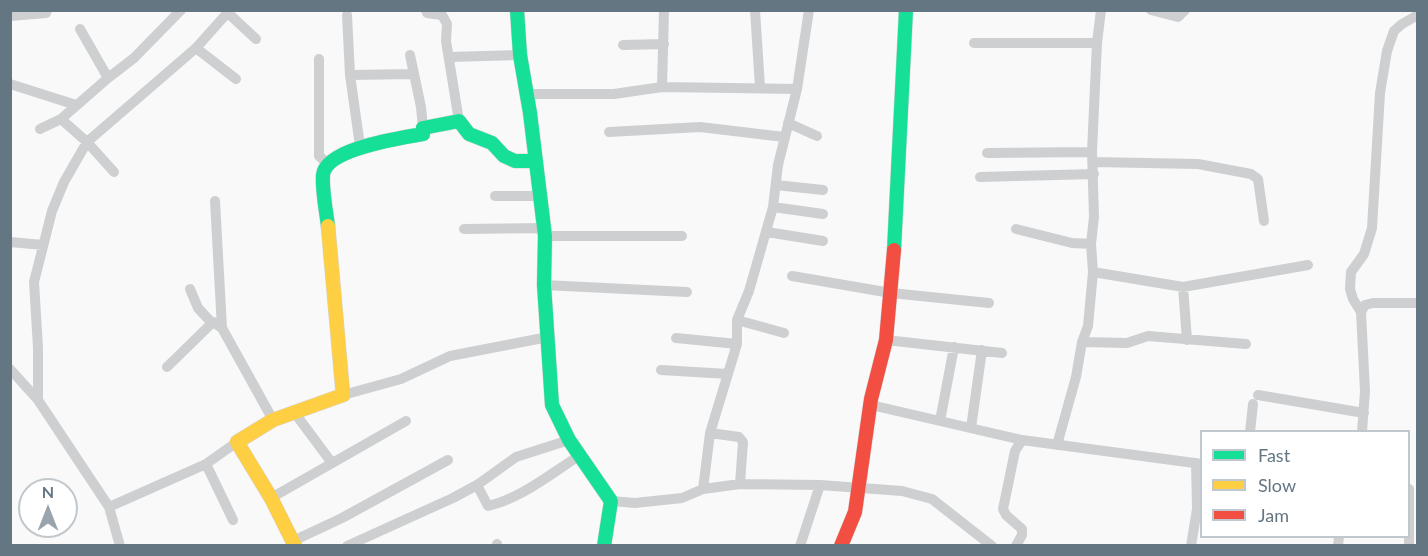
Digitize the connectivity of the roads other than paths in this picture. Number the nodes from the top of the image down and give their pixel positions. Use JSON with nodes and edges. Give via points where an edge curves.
{"nodes":[{"id":1,"x":46,"y":10,"type":"edge"},
{"id":2,"x":181,"y":10,"type":"edge"},
{"id":3,"x":426,"y":10,"type":"edge"},
{"id":4,"x":516,"y":10,"type":"edge"},
{"id":5,"x":664,"y":10,"type":"edge"},
{"id":6,"x":755,"y":10,"type":"edge"},
{"id":7,"x":809,"y":10,"type":"edge"},
{"id":8,"x":906,"y":10,"type":"edge"},
{"id":9,"x":1101,"y":10,"type":"edge"},
{"id":10,"x":1151,"y":10,"type":"edge"},
{"id":11,"x":1185,"y":10,"type":"edge"},
{"id":12,"x":229,"y":12,"type":"edge"},
{"id":13,"x":347,"y":15,"type":"dead end"},
{"id":14,"x":1418,"y":15,"type":"edge"},
{"id":15,"x":10,"y":16,"type":"edge"},
{"id":16,"x":80,"y":29,"type":"dead end"},
{"id":17,"x":256,"y":39,"type":"dead end"},
{"id":18,"x":974,"y":43,"type":"dead end"},
{"id":19,"x":664,"y":44,"type":"junction"},
{"id":20,"x":1097,"y":44,"type":"junction"},
{"id":21,"x":623,"y":45,"type":"dead end"},
{"id":22,"x":196,"y":48,"type":"junction"},
{"id":23,"x":410,"y":55,"type":"dead end"},
{"id":24,"x":520,"y":55,"type":"junction"},
{"id":25,"x":449,"y":57,"type":"junction"},
{"id":26,"x":319,"y":59,"type":"dead end"},
{"id":27,"x":414,"y":74,"type":"junction"},
{"id":28,"x":350,"y":75,"type":"junction"},
{"id":29,"x":108,"y":78,"type":"junction"},
{"id":30,"x":236,"y":79,"type":"dead end"},
{"id":31,"x":10,"y":84,"type":"edge"},
{"id":32,"x":662,"y":87,"type":"junction"},
{"id":33,"x":760,"y":87,"type":"junction"},
{"id":34,"x":797,"y":89,"type":"junction"},
{"id":35,"x":526,"y":94,"type":"junction"},
{"id":36,"x":76,"y":105,"type":"junction"},
{"id":37,"x":61,"y":119,"type":"junction"},
{"id":38,"x":459,"y":121,"type":"junction"},
{"id":39,"x":788,"y":123,"type":"junction"},
{"id":40,"x":423,"y":128,"type":"junction"},
{"id":41,"x":40,"y":129,"type":"dead end"},
{"id":42,"x":609,"y":132,"type":"dead end"},
{"id":43,"x":817,"y":135,"type":"dead end"},
{"id":44,"x":784,"y":137,"type":"junction"},
{"id":45,"x":87,"y":142,"type":"junction"},
{"id":46,"x":360,"y":146,"type":"junction"},
{"id":47,"x":987,"y":153,"type":"dead end"},
{"id":48,"x":1093,"y":157,"type":"junction"},
{"id":49,"x":534,"y":161,"type":"junction"},
{"id":50,"x":328,"y":164,"type":"junction"},
{"id":51,"x":114,"y":172,"type":"dead end"},
{"id":52,"x":1094,"y":174,"type":"junction"},
{"id":53,"x":980,"y":177,"type":"dead end"},
{"id":54,"x":776,"y":185,"type":"junction"},
{"id":55,"x":823,"y":190,"type":"dead end"},
{"id":56,"x":539,"y":195,"type":"junction"},
{"id":57,"x":495,"y":196,"type":"dead end"},
{"id":58,"x":215,"y":201,"type":"dead end"},
{"id":59,"x":773,"y":207,"type":"junction"},
{"id":60,"x":823,"y":214,"type":"dead end"},
{"id":61,"x":1264,"y":220,"type":"dead end"},
{"id":62,"x":464,"y":229,"type":"dead end"},
{"id":63,"x":1016,"y":229,"type":"dead end"},
{"id":64,"x":544,"y":232,"type":"junction"},
{"id":65,"x":767,"y":232,"type":"junction"},
{"id":66,"x":682,"y":236,"type":"dead end"},
{"id":67,"x":822,"y":241,"type":"dead end"},
{"id":68,"x":10,"y":242,"type":"edge"},
{"id":69,"x":1091,"y":243,"type":"junction"},
{"id":70,"x":43,"y":245,"type":"junction"},
{"id":71,"x":1308,"y":266,"type":"dead end"},
{"id":72,"x":1093,"y":272,"type":"junction"},
{"id":73,"x":792,"y":276,"type":"dead end"},
{"id":74,"x":544,"y":285,"type":"junction"},
{"id":75,"x":1183,"y":287,"type":"junction"},
{"id":76,"x":190,"y":289,"type":"dead end"},
{"id":77,"x":687,"y":292,"type":"dead end"},
{"id":78,"x":891,"y":293,"type":"junction"},
{"id":79,"x":989,"y":303,"type":"dead end"},
{"id":80,"x":1418,"y":303,"type":"edge"},
{"id":81,"x":1361,"y":312,"type":"junction"},
{"id":82,"x":736,"y":320,"type":"junction"},
{"id":83,"x":211,"y":322,"type":"junction"},
{"id":84,"x":222,"y":328,"type":"junction"},
{"id":85,"x":784,"y":333,"type":"dead end"},
{"id":86,"x":549,"y":337,"type":"junction"},
{"id":87,"x":676,"y":338,"type":"dead end"},
{"id":88,"x":886,"y":340,"type":"junction"},
{"id":89,"x":1187,"y":340,"type":"junction"},
{"id":90,"x":1082,"y":342,"type":"junction"},
{"id":91,"x":736,"y":344,"type":"junction"},
{"id":92,"x":1246,"y":344,"type":"dead end"},
{"id":93,"x":954,"y":347,"type":"junction"},
{"id":94,"x":982,"y":351,"type":"junction"},
{"id":95,"x":1002,"y":353,"type":"dead end"},
{"id":96,"x":167,"y":367,"type":"dead end"},
{"id":97,"x":10,"y":369,"type":"edge"},
{"id":98,"x":661,"y":370,"type":"dead end"},
{"id":99,"x":728,"y":375,"type":"junction"},
{"id":100,"x":343,"y":394,"type":"junction"},
{"id":101,"x":38,"y":400,"type":"junction"},
{"id":102,"x":871,"y":405,"type":"junction"},
{"id":103,"x":294,"y":412,"type":"junction"},
{"id":104,"x":1364,"y":413,"type":"junction"},
{"id":105,"x":273,"y":420,"type":"junction"},
{"id":106,"x":406,"y":421,"type":"dead end"},
{"id":107,"x":940,"y":421,"type":"junction"},
{"id":108,"x":971,"y":428,"type":"junction"},
{"id":109,"x":1250,"y":430,"type":"edge"},
{"id":110,"x":1362,"y":430,"type":"edge"},
{"id":111,"x":710,"y":433,"type":"junction"},
{"id":112,"x":569,"y":440,"type":"junction"},
{"id":113,"x":1022,"y":440,"type":"junction"},
{"id":114,"x":237,"y":442,"type":"junction"},
{"id":115,"x":1057,"y":445,"type":"junction"},
{"id":116,"x":579,"y":456,"type":"junction"},
{"id":117,"x":448,"y":460,"type":"dead end"},
{"id":118,"x":332,"y":463,"type":"junction"},
{"id":119,"x":206,"y":464,"type":"junction"},
{"id":120,"x":1199,"y":464,"type":"edge"},
{"id":121,"x":740,"y":484,"type":"junction"},
{"id":122,"x":477,"y":485,"type":"junction"},
{"id":123,"x":820,"y":485,"type":"junction"},
{"id":124,"x":857,"y":487,"type":"junction"},
{"id":125,"x":704,"y":489,"type":"junction"},
{"id":126,"x":271,"y":498,"type":"junction"},
{"id":127,"x":611,"y":501,"type":"junction"},
{"id":128,"x":109,"y":507,"type":"junction"},
{"id":129,"x":233,"y":520,"type":"dead end"},
{"id":130,"x":294,"y":543,"type":"edge"},
{"id":131,"x":987,"y":544,"type":"edge"},
{"id":132,"x":120,"y":546,"type":"edge"},
{"id":133,"x":347,"y":546,"type":"edge"},
{"id":134,"x":604,"y":546,"type":"edge"},
{"id":135,"x":800,"y":546,"type":"edge"},
{"id":136,"x":841,"y":546,"type":"edge"},
{"id":137,"x":1016,"y":546,"type":"edge"},
{"id":138,"x":1191,"y":546,"type":"edge"}],
"edges":[{"from":1,"to":15,"type":"street"},
{"from":2,"to":29,"type":"street","via":[[134,58]]},
{"from":3,"to":25,"type":"street","via":[[442,15],[447,24]]},
{"from":4,"to":24,"type":"street"},
{"from":5,"to":19,"type":"street"},
{"from":6,"to":33,"type":"street"},
{"from":7,"to":34,"type":"street"},
{"from":8,"to":78,"type":"street"},
{"from":9,"to":20,"type":"street"},
{"from":10,"to":11,"type":"street","via":[[1178,16]]},
{"from":12,"to":17,"type":"street"},
{"from":12,"to":22,"type":"street"},
{"from":13,"to":28,"type":"street"},
{"from":14,"to":81,"type":"street","via":[[1394,32],[1387,51],[1380,93],[1372,228],[1364,254],[1351,272],[1350,289]]},
{"from":16,"to":29,"type":"street"},
{"from":18,"to":20,"type":"street"},
{"from":19,"to":21,"type":"street"},
{"from":19,"to":32,"type":"street"},
{"from":20,"to":48,"type":"street"},
{"from":22,"to":30,"type":"street"},
{"from":22,"to":45,"type":"street"},
{"from":23,"to":27,"type":"street"},
{"from":24,"to":25,"type":"street"},
{"from":24,"to":35,"type":"street"},
{"from":25,"to":38,"type":"street"},
{"from":26,"to":50,"type":"street","via":[[319,156]]},
{"from":27,"to":28,"type":"street"},
{"from":27,"to":40,"type":"street"},
{"from":28,"to":46,"type":"street"},
{"from":29,"to":36,"type":"street"},
{"from":31,"to":36,"type":"street"},
{"from":32,"to":33,"type":"street"},
{"from":32,"to":35,"type":"street","via":[[614,94]]},
{"from":33,"to":34,"type":"street"},
{"from":34,"to":39,"type":"street"},
{"from":35,"to":49,"type":"street"},
{"from":36,"to":37,"type":"street"},
{"from":37,"to":41,"type":"street"},
{"from":37,"to":45,"type":"street"},
{"from":38,"to":40,"type":"street"},
{"from":38,"to":49,"type":"street","via":[[469,134],[492,143],[504,156],[515,161]]},
{"from":39,"to":43,"type":"street"},
{"from":39,"to":44,"type":"street"},
{"from":40,"to":46,"type":"street","via":[[423,134]]},
{"from":42,"to":44,"type":"street","via":[[699,127]]},
{"from":44,"to":54,"type":"street"},
{"from":45,"to":51,"type":"street"},
{"from":45,"to":70,"type":"street","via":[[64,182]]},
{"from":46,"to":50,"type":"street"},
{"from":47,"to":48,"type":"street"},
{"from":48,"to":52,"type":"street"},
{"from":48,"to":61,"type":"street","via":[[1198,164],[1251,174],[1258,179]]},
{"from":49,"to":56,"type":"street"},
{"from":50,"to":100,"type":"street","via":[[322,172]]},
{"from":52,"to":53,"type":"street"},
{"from":52,"to":69,"type":"street"},
{"from":54,"to":55,"type":"street"},
{"from":54,"to":59,"type":"street"},
{"from":56,"to":57,"type":"street"},
{"from":56,"to":64,"type":"street"},
{"from":58,"to":84,"type":"street"},
{"from":59,"to":60,"type":"street"},
{"from":59,"to":65,"type":"street"},
{"from":62,"to":64,"type":"street"},
{"from":63,"to":69,"type":"street","via":[[1072,243]]},
{"from":64,"to":66,"type":"street"},
{"from":64,"to":74,"type":"street"},
{"from":65,"to":67,"type":"street"},
{"from":65,"to":82,"type":"street"},
{"from":68,"to":70,"type":"street"},
{"from":69,"to":72,"type":"street"},
{"from":70,"to":101,"type":"street","via":[[34,282]]},
{"from":71,"to":75,"type":"street"},
{"from":72,"to":75,"type":"street"},
{"from":72,"to":90,"type":"street","via":[[1088,326]]},
{"from":73,"to":78,"type":"street"},
{"from":74,"to":77,"type":"street"},
{"from":74,"to":86,"type":"street"},
{"from":75,"to":89,"type":"street"},
{"from":76,"to":83,"type":"street","via":[[198,308]]},
{"from":78,"to":79,"type":"street"},
{"from":78,"to":88,"type":"street"},
{"from":80,"to":81,"type":"street","via":[[1373,303],[1365,305]]},
{"from":81,"to":104,"type":"street"},
{"from":82,"to":85,"type":"street"},
{"from":82,"to":91,"type":"street"},
{"from":83,"to":84,"type":"street"},
{"from":83,"to":96,"type":"street"},
{"from":84,"to":105,"type":"street"},
{"from":86,"to":100,"type":"street","via":[[450,356],[401,379]]},
{"from":86,"to":112,"type":"street","via":[[552,405]]},
{"from":87,"to":91,"type":"street"},
{"from":88,"to":93,"type":"street"},
{"from":88,"to":102,"type":"street"},
{"from":89,"to":90,"type":"street","via":[[1148,336],[1127,343]]},
{"from":89,"to":92,"type":"street"},
{"from":90,"to":115,"type":"street"},
{"from":91,"to":99,"type":"street"},
{"from":93,"to":94,"type":"street"},
{"from":93,"to":107,"type":"street"},
{"from":94,"to":95,"type":"street"},
{"from":94,"to":108,"type":"street"},
{"from":97,"to":101,"type":"street"},
{"from":98,"to":99,"type":"street"},
{"from":99,"to":111,"type":"street"},
{"from":100,"to":103,"type":"street"},
{"from":101,"to":128,"type":"street"},
{"from":102,"to":107,"type":"street"},
{"from":102,"to":124,"type":"street"},
{"from":103,"to":105,"type":"street"},
{"from":103,"to":118,"type":"street"},
{"from":104,"to":109,"type":"street","via":[[1255,399]]},
{"from":104,"to":110,"type":"street"},
{"from":105,"to":114,"type":"street"},
{"from":106,"to":118,"type":"street"},
{"from":107,"to":108,"type":"street"},
{"from":108,"to":113,"type":"street"},
{"from":111,"to":121,"type":"street","via":[[740,437],[743,442]]},
{"from":111,"to":125,"type":"street"},
{"from":112,"to":116,"type":"street"},
{"from":112,"to":122,"type":"street","via":[[516,457]]},
{"from":113,"to":115,"type":"street"},
{"from":113,"to":137,"type":"street","via":[[1015,450],[1003,509],[1022,529]]},
{"from":114,"to":119,"type":"street"},
{"from":114,"to":126,"type":"street"},
{"from":115,"to":120,"type":"street"},
{"from":116,"to":122,"type":"street","via":[[499,503],[488,506]]},
{"from":116,"to":127,"type":"street"},
{"from":117,"to":130,"type":"street"},
{"from":118,"to":126,"type":"street"},
{"from":119,"to":128,"type":"street"},
{"from":119,"to":129,"type":"street"},
{"from":120,"to":138,"type":"street"},
{"from":121,"to":123,"type":"street"},
{"from":121,"to":125,"type":"street"},
{"from":122,"to":133,"type":"street"},
{"from":123,"to":124,"type":"street"},
{"from":123,"to":135,"type":"street"},
{"from":124,"to":131,"type":"street","via":[[902,490],[932,498]]},
{"from":124,"to":136,"type":"street","via":[[855,512]]},
{"from":125,"to":127,"type":"street","via":[[682,498],[635,503]]},
{"from":126,"to":130,"type":"street"},
{"from":127,"to":134,"type":"street"},
{"from":128,"to":132,"type":"street"}]}
